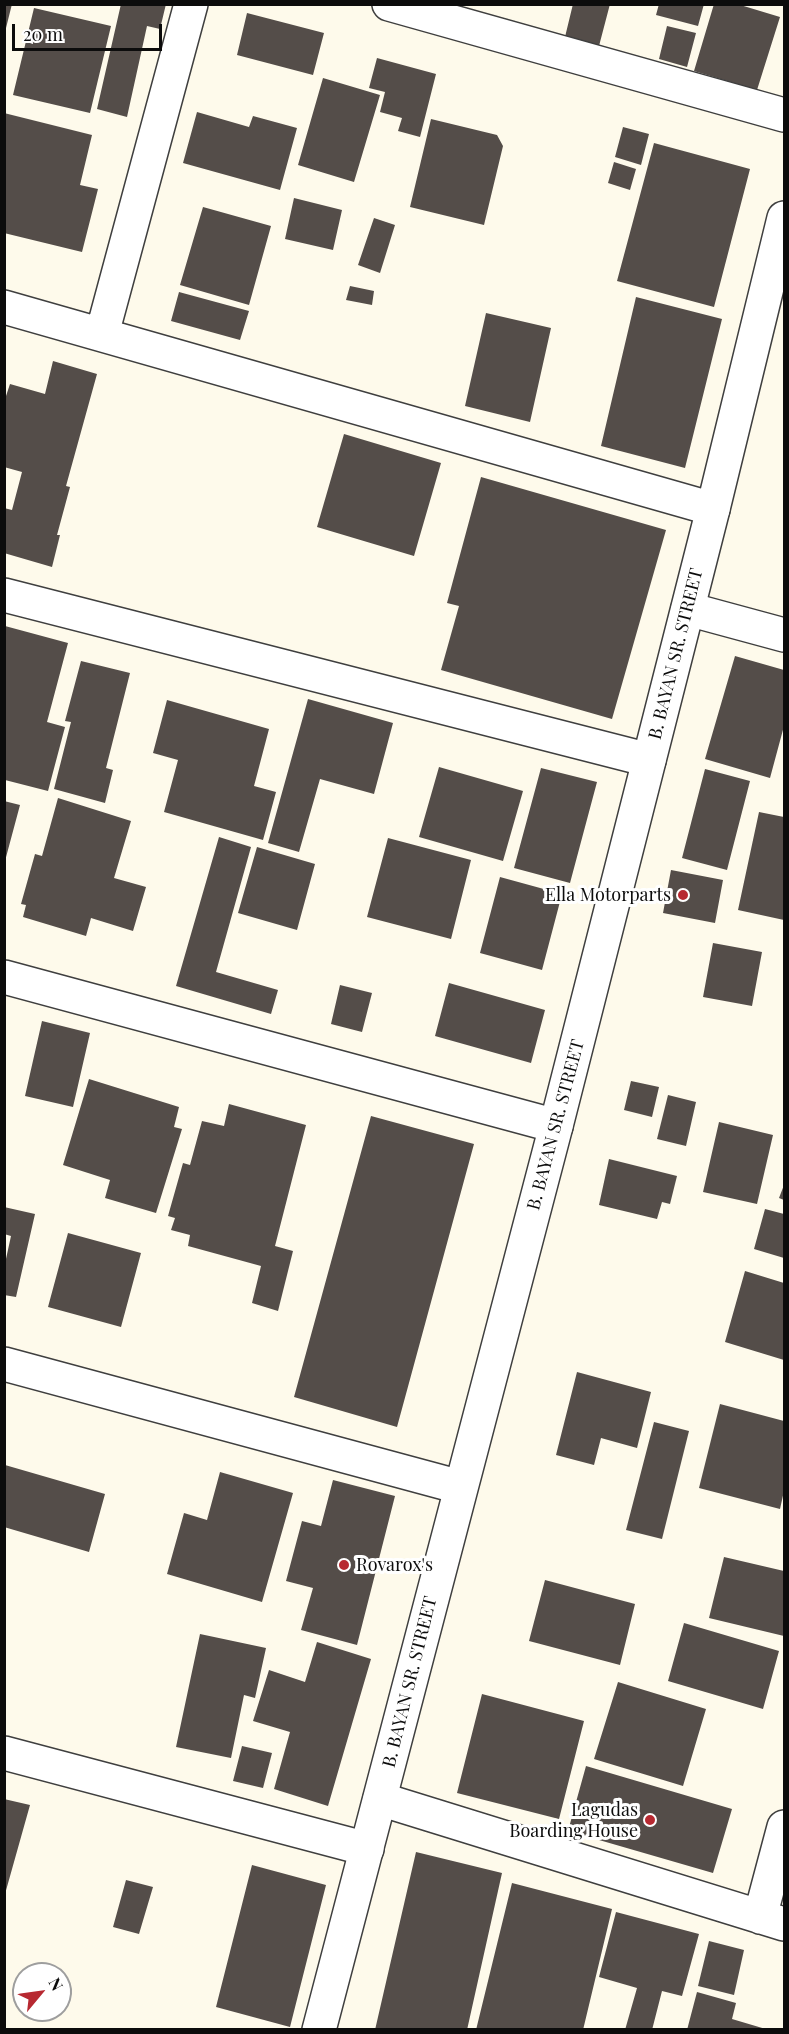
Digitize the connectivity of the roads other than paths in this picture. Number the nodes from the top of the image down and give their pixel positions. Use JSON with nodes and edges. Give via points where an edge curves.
{"nodes":[{"id":1,"x":191,"y":4,"type":"edge"},
{"id":2,"x":388,"y":4,"type":"edge"},
{"id":3,"x":784,"y":115,"type":"edge"},
{"id":4,"x":784,"y":218,"type":"edge"},
{"id":5,"x":4,"y":307,"type":"edge"},
{"id":6,"x":102,"y":334,"type":"junction"},
{"id":7,"x":713,"y":509,"type":"junction"},
{"id":8,"x":4,"y":595,"type":"edge"},
{"id":9,"x":688,"y":609,"type":"junction"},
{"id":10,"x":784,"y":635,"type":"edge"},
{"id":11,"x":649,"y":760,"type":"junction"},
{"id":12,"x":4,"y":976,"type":"edge"},
{"id":13,"x":556,"y":1126,"type":"junction"},
{"id":14,"x":4,"y":1364,"type":"edge"},
{"id":15,"x":460,"y":1487,"type":"junction"},
{"id":16,"x":4,"y":1753,"type":"edge"},
{"id":17,"x":380,"y":1799,"type":"junction"},
{"id":18,"x":784,"y":1827,"type":"edge"},
{"id":19,"x":367,"y":1849,"type":"junction"},
{"id":20,"x":772,"y":1920,"type":"edge"},
{"id":21,"x":319,"y":2030,"type":"edge"}],
"edges":[{"from":1,"to":6,"type":"street"},
{"from":2,"to":3,"type":"street"},
{"from":4,"to":7,"type":"street","name":"B. BAYAN SR. STREET"},
{"from":5,"to":6,"type":"street"},
{"from":6,"to":7,"type":"street"},
{"from":7,"to":9,"type":"street","name":"B. BAYAN SR. STREET"},
{"from":8,"to":11,"type":"street"},
{"from":9,"to":10,"type":"street"},
{"from":9,"to":11,"type":"street","name":"B. BAYAN SR. STREET"},
{"from":11,"to":13,"type":"street","name":"B. BAYAN SR. STREET"},
{"from":12,"to":13,"type":"street"},
{"from":13,"to":15,"type":"street","name":"B. BAYAN SR. STREET"},
{"from":14,"to":15,"type":"street"},
{"from":15,"to":17,"type":"street","name":"B. BAYAN SR. STREET"},
{"from":16,"to":19,"type":"street"},
{"from":17,"to":19,"type":"street","name":"B. BAYAN SR. STREET"},
{"from":17,"to":20,"type":"street"},
{"from":18,"to":20,"type":"street"},
{"from":19,"to":21,"type":"street","name":"B. BAYAN SR. STREET"}]}
